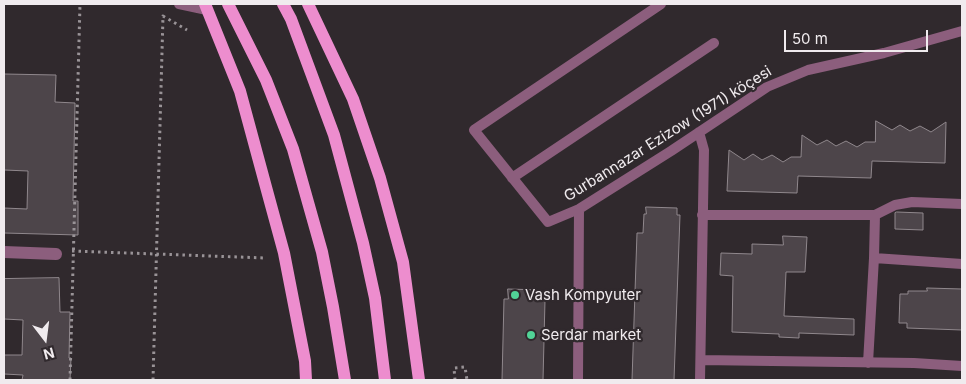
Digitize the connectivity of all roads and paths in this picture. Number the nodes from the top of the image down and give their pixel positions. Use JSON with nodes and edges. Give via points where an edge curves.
{"nodes":[{"id":1,"x":80,"y":4,"type":"edge"},
{"id":2,"x":179,"y":4,"type":"edge"},
{"id":3,"x":228,"y":4,"type":"edge"},
{"id":4,"x":283,"y":4,"type":"edge"},
{"id":5,"x":308,"y":4,"type":"edge"},
{"id":6,"x":661,"y":4,"type":"edge"},
{"id":7,"x":206,"y":7,"type":"edge"},
{"id":8,"x":187,"y":30,"type":"dead end"},
{"id":9,"x":962,"y":31,"type":"edge"},
{"id":10,"x":714,"y":42,"type":"dead end"},
{"id":11,"x":699,"y":132,"type":"junction"},
{"id":12,"x":512,"y":178,"type":"junction"},
{"id":13,"x":962,"y":204,"type":"edge"},
{"id":14,"x":579,"y":209,"type":"junction"},
{"id":15,"x":702,"y":215,"type":"junction"},
{"id":16,"x":875,"y":215,"type":"junction"},
{"id":17,"x":73,"y":251,"type":"junction"},
{"id":18,"x":4,"y":252,"type":"edge"},
{"id":19,"x":155,"y":253,"type":"junction"},
{"id":20,"x":56,"y":254,"type":"joint"},
{"id":21,"x":266,"y":258,"type":"dead end"},
{"id":22,"x":874,"y":258,"type":"junction"},
{"id":23,"x":962,"y":262,"type":"edge"},
{"id":24,"x":701,"y":360,"type":"junction"},
{"id":25,"x":868,"y":363,"type":"junction"},
{"id":26,"x":962,"y":366,"type":"edge"},
{"id":27,"x":70,"y":380,"type":"edge"},
{"id":28,"x":153,"y":380,"type":"edge"},
{"id":29,"x":306,"y":380,"type":"edge"},
{"id":30,"x":345,"y":380,"type":"edge"},
{"id":31,"x":385,"y":380,"type":"edge"},
{"id":32,"x":419,"y":380,"type":"edge"},
{"id":33,"x":456,"y":380,"type":"edge"},
{"id":34,"x":467,"y":380,"type":"edge"},
{"id":35,"x":578,"y":380,"type":"edge"},
{"id":36,"x":700,"y":380,"type":"edge"}],
"edges":[{"from":1,"to":17,"type":"path"},
{"from":2,"to":7,"type":"lane"},
{"from":3,"to":30,"type":"main road","via":[[266,80],[293,149],[322,252]]},
{"from":4,"to":31,"type":"main road","via":[[334,135],[375,298]]},
{"from":5,"to":32,"type":"main road","via":[[353,99],[380,178],[403,262]]},
{"from":6,"to":12,"type":"lane","name":"Gurbannazar Ezizow (1971) köçesi","via":[[474,130]]},
{"from":7,"to":29,"type":"main road","via":[[240,91],[284,253]]},
{"from":8,"to":19,"type":"path","via":[[163,16]]},
{"from":9,"to":11,"type":"lane","name":"Gurbannazar Ezizow (1971) köçesi","via":[[808,70],[767,86]]},
{"from":10,"to":12,"type":"lane"},
{"from":11,"to":14,"type":"lane","name":"Gurbannazar Ezizow (1971) köçesi"},
{"from":11,"to":15,"type":"lane","via":[[704,150]]},
{"from":12,"to":14,"type":"lane","name":"Gurbannazar Ezizow (1971) köçesi","via":[[548,222]]},
{"from":13,"to":16,"type":"lane","via":[[912,202],[895,205]]},
{"from":14,"to":35,"type":"lane"},
{"from":15,"to":16,"type":"lane"},
{"from":15,"to":24,"type":"lane"},
{"from":16,"to":22,"type":"lane"},
{"from":17,"to":19,"type":"path"},
{"from":17,"to":20,"type":"path"},
{"from":17,"to":27,"type":"path"},
{"from":18,"to":20,"type":"street"},
{"from":19,"to":21,"type":"path"},
{"from":19,"to":28,"type":"path"},
{"from":22,"to":23,"type":"lane"},
{"from":22,"to":25,"type":"lane"},
{"from":24,"to":25,"type":"lane"},
{"from":24,"to":36,"type":"lane"},
{"from":25,"to":26,"type":"lane"},
{"from":33,"to":34,"type":"path","via":[[454,368],[465,367]]}]}
